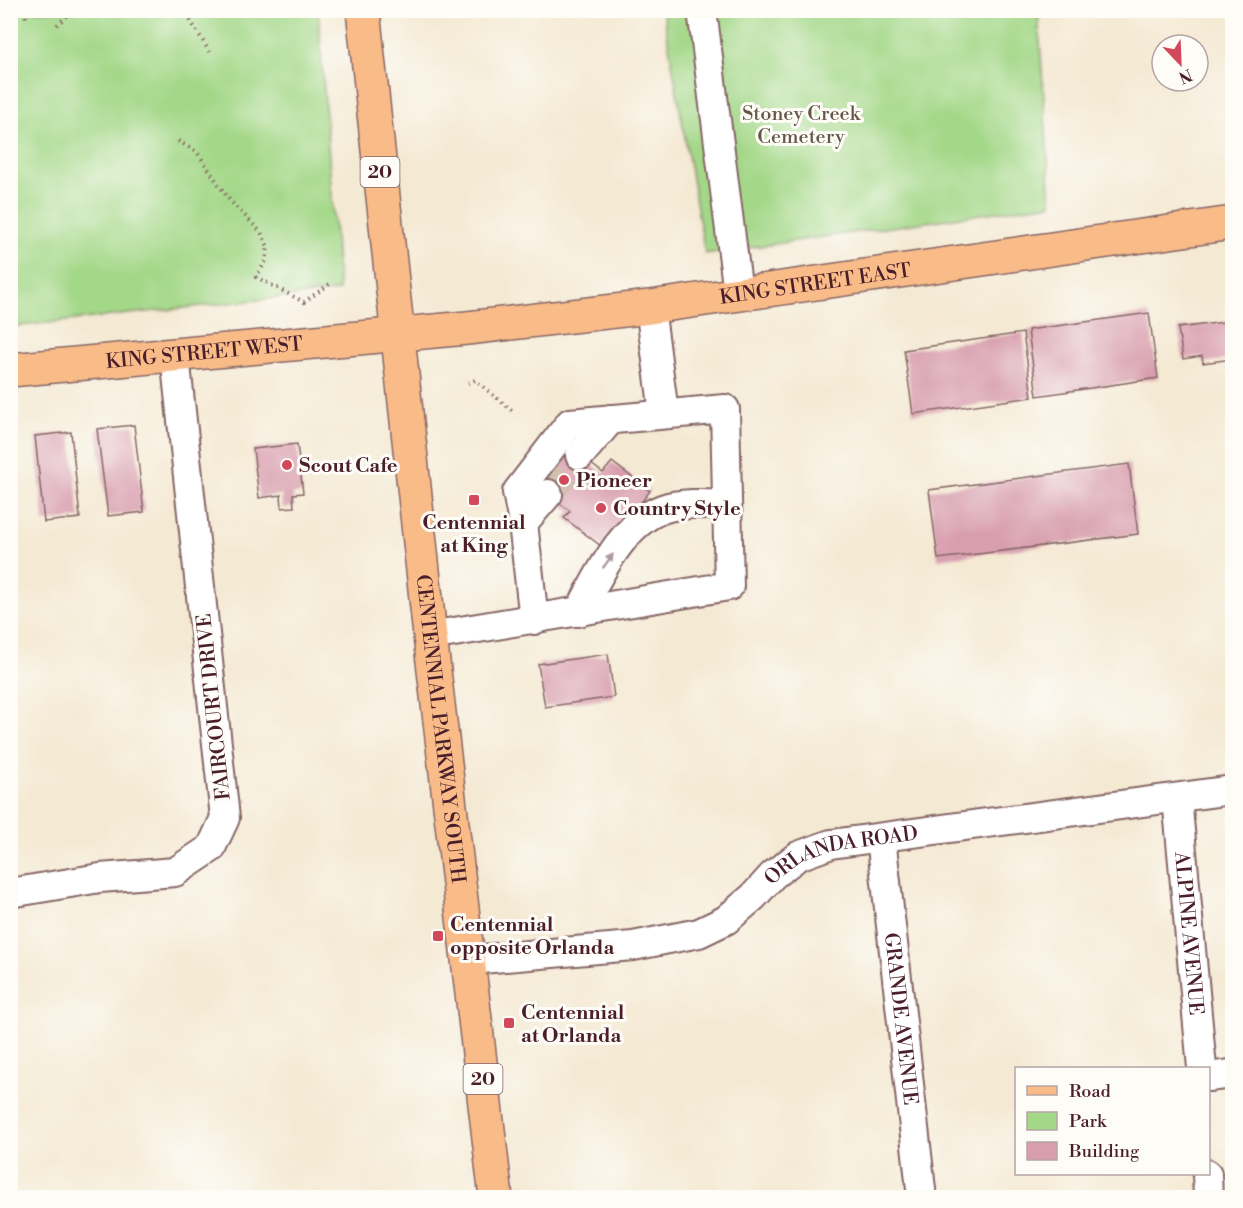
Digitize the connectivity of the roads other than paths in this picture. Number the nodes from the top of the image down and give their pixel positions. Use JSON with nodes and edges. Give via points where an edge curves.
{"nodes":[{"id":1,"x":363,"y":10,"type":"edge"},
{"id":2,"x":702,"y":10,"type":"edge"},
{"id":3,"x":1233,"y":223,"type":"edge"},
{"id":4,"x":738,"y":293,"type":"junction"},
{"id":5,"x":650,"y":307,"type":"junction"},
{"id":6,"x":398,"y":334,"type":"junction"},
{"id":7,"x":175,"y":356,"type":"junction"},
{"id":8,"x":10,"y":370,"type":"edge"},
{"id":9,"x":664,"y":413,"type":"junction"},
{"id":10,"x":611,"y":419,"type":"junction"},
{"id":11,"x":580,"y":455,"type":"tunnel mouth"},
{"id":12,"x":548,"y":494,"type":"tunnel mouth"},
{"id":13,"x":727,"y":505,"type":"junction"},
{"id":14,"x":523,"y":523,"type":"junction"},
{"id":15,"x":579,"y":612,"type":"junction"},
{"id":16,"x":534,"y":620,"type":"junction"},
{"id":17,"x":430,"y":636,"type":"junction"},
{"id":18,"x":1233,"y":790,"type":"edge"},
{"id":19,"x":1177,"y":798,"type":"junction"},
{"id":20,"x":881,"y":838,"type":"junction"},
{"id":21,"x":10,"y":893,"type":"edge"},
{"id":22,"x":470,"y":960,"type":"junction"},
{"id":23,"x":1202,"y":1067,"type":"edge"},
{"id":24,"x":1233,"y":1074,"type":"edge"},
{"id":25,"x":1210,"y":1077,"type":"edge"},
{"id":26,"x":1207,"y":1175,"type":"edge"},
{"id":27,"x":496,"y":1197,"type":"edge"},
{"id":28,"x":922,"y":1197,"type":"edge"},
{"id":29,"x":1208,"y":1197,"type":"edge"}],
"edges":[{"from":1,"to":6,"type":"main road","name":"CENTENNIAL PARKWAY SOUTH","number":"20"},
{"from":2,"to":4,"type":"street"},
{"from":3,"to":4,"type":"main road","name":"KING STREET EAST"},
{"from":4,"to":5,"type":"main road","name":"KING STREET EAST"},
{"from":5,"to":6,"type":"main road","name":"KING STREET EAST"},
{"from":5,"to":9,"type":"street"},
{"from":6,"to":7,"type":"main road","name":"KING STREET WEST"},
{"from":6,"to":17,"type":"main road","name":"CENTENNIAL PARKWAY SOUTH","number":"20"},
{"from":7,"to":8,"type":"main road","name":"KING STREET WEST"},
{"from":7,"to":21,"type":"street","name":"FAIRCOURT DRIVE","via":[[225,818],[211,848],[175,872],[100,878]]},
{"from":9,"to":10,"type":"street"},
{"from":9,"to":13,"type":"street","via":[[725,409]]},
{"from":10,"to":11,"type":"street"},
{"from":10,"to":14,"type":"street","via":[[570,423],[517,492]]},
{"from":12,"to":14,"type":"street"},
{"from":15,"to":13,"type":"street","one_way":true,"via":[[617,549],[649,515],[664,508]]},
{"from":13,"to":15,"type":"street","via":[[729,586]]},
{"from":14,"to":16,"type":"street"},
{"from":15,"to":16,"type":"street"},
{"from":16,"to":17,"type":"street"},
{"from":17,"to":22,"type":"main road","name":"CENTENNIAL PARKWAY SOUTH","number":"20"},
{"from":18,"to":19,"type":"street","name":"ORLANDA ROAD"},
{"from":19,"to":20,"type":"street","name":"ORLANDA ROAD"},
{"from":19,"to":23,"type":"street","name":"ALPINE AVENUE"},
{"from":20,"to":22,"type":"street","name":"ORLANDA ROAD","via":[[831,843],[798,856],[726,920],[682,939]]},
{"from":20,"to":28,"type":"street","name":"GRANDE AVENUE"},
{"from":22,"to":27,"type":"main road","name":"CENTENNIAL PARKWAY SOUTH","number":"20"},
{"from":24,"to":25,"type":"street"},
{"from":26,"to":29,"type":"street"}]}
